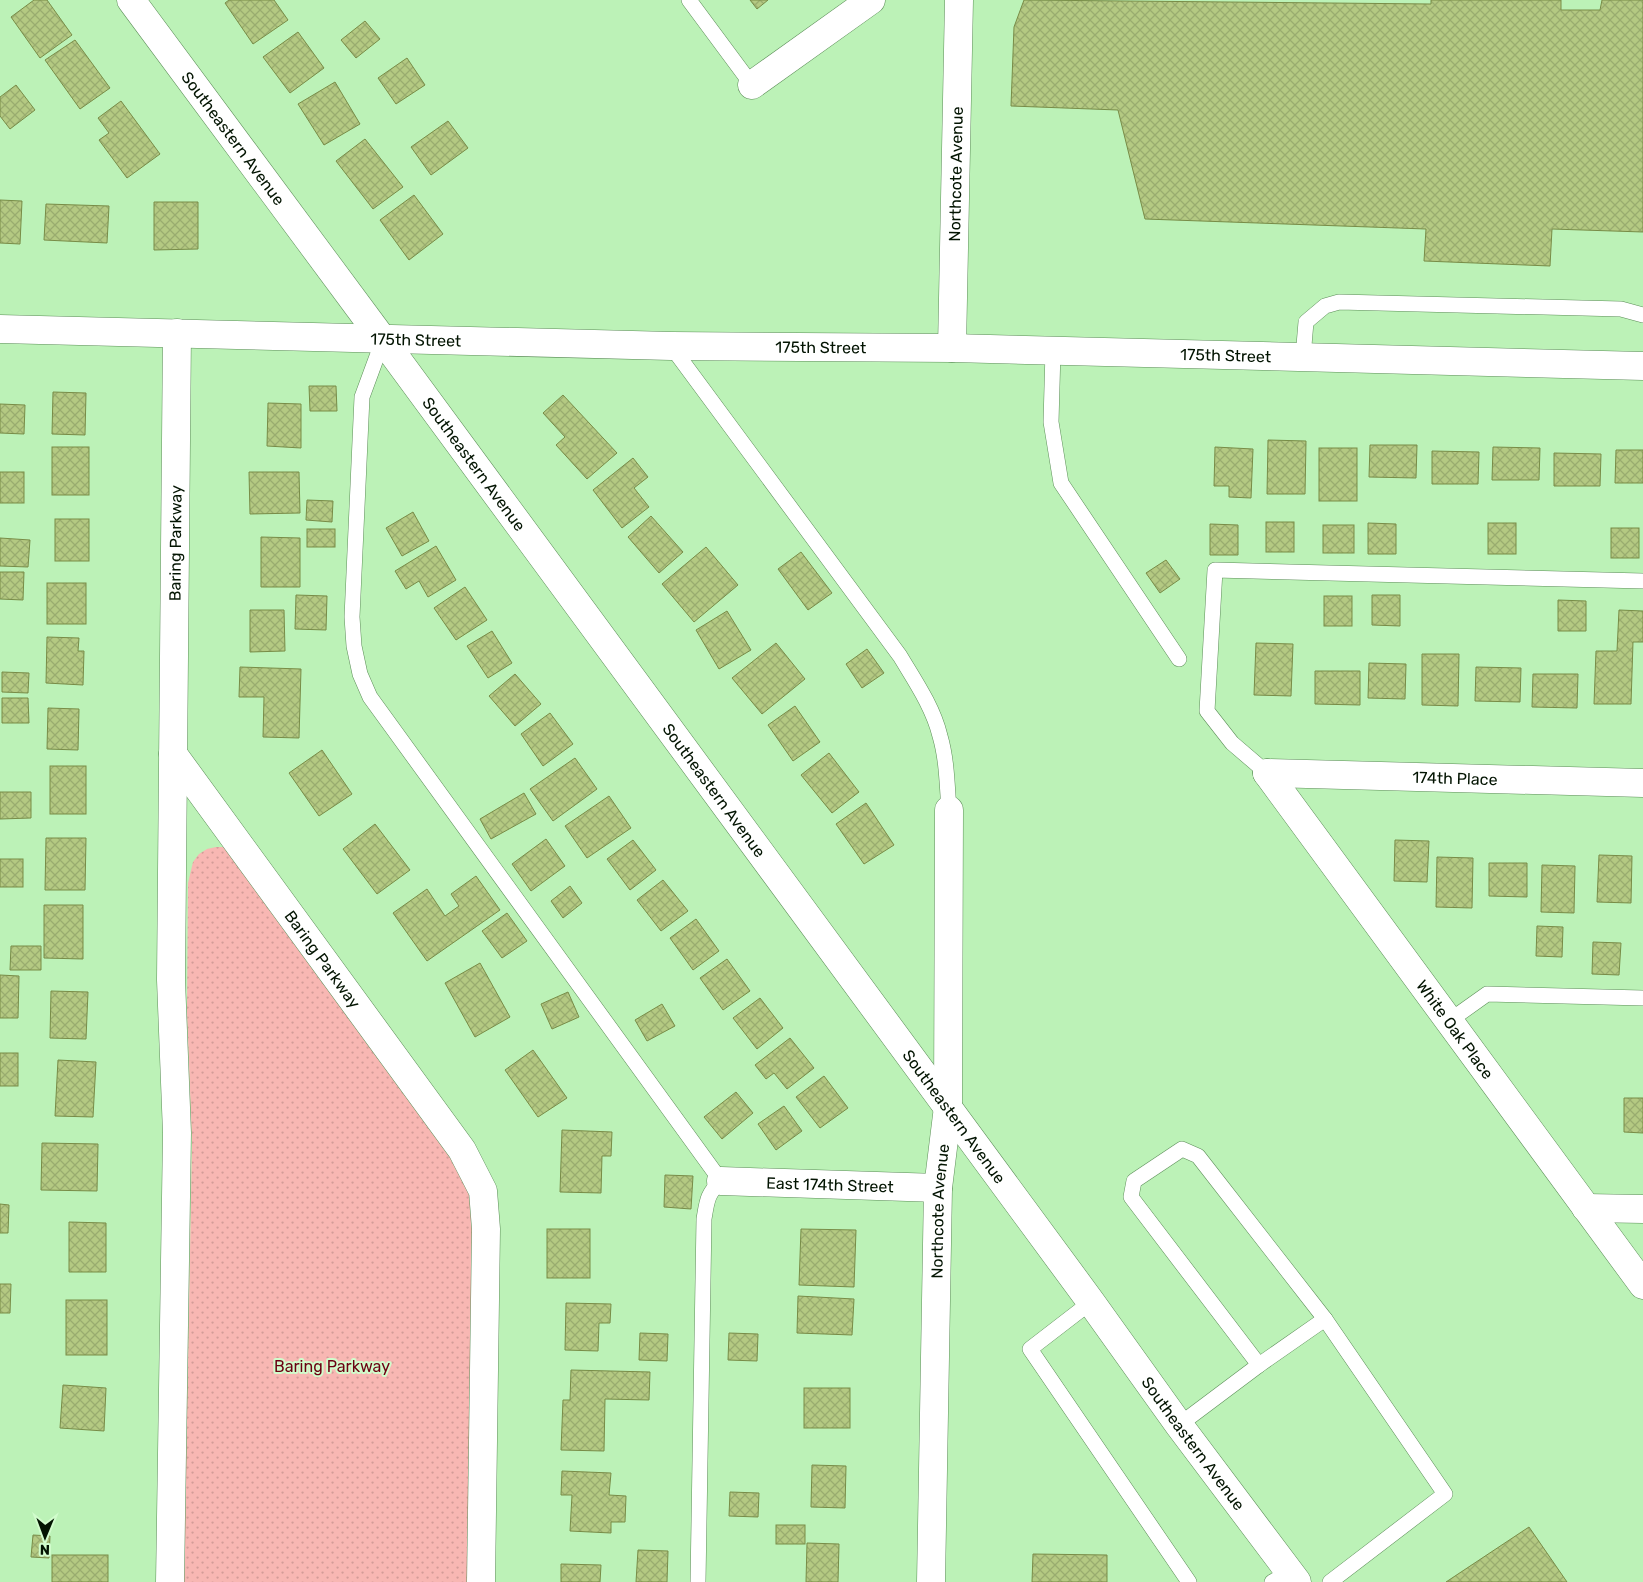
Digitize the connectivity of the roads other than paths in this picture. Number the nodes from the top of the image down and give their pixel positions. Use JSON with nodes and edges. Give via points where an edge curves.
{"nodes":[{"id":1,"x":131,"y":0,"type":"edge"},
{"id":2,"x":689,"y":0,"type":"edge"},
{"id":3,"x":871,"y":0,"type":"edge"},
{"id":4,"x":959,"y":0,"type":"edge"},
{"id":5,"x":752,"y":85,"type":"joint"},
{"id":6,"x":1643,"y":315,"type":"edge"},
{"id":7,"x":0,"y":329,"type":"edge"},
{"id":8,"x":177,"y":333,"type":"junction"},
{"id":9,"x":383,"y":340,"type":"junction"},
{"id":10,"x":671,"y":346,"type":"junction"},
{"id":11,"x":952,"y":348,"type":"junction"},
{"id":12,"x":1053,"y":351,"type":"junction"},
{"id":13,"x":1303,"y":357,"type":"junction"},
{"id":14,"x":1643,"y":366,"type":"edge"},
{"id":15,"x":1643,"y":581,"type":"edge"},
{"id":16,"x":1179,"y":660,"type":"dead end"},
{"id":17,"x":173,"y":754,"type":"junction"},
{"id":18,"x":1267,"y":773,"type":"junction"},
{"id":19,"x":1643,"y":783,"type":"edge"},
{"id":20,"x":949,"y":810,"type":"joint"},
{"id":21,"x":1643,"y":998,"type":"edge"},
{"id":22,"x":1449,"y":1021,"type":"junction"},
{"id":23,"x":948,"y":1106,"type":"junction"},
{"id":24,"x":721,"y":1180,"type":"junction"},
{"id":25,"x":938,"y":1188,"type":"junction"},
{"id":26,"x":1586,"y":1208,"type":"junction"},
{"id":27,"x":1643,"y":1209,"type":"edge"},
{"id":28,"x":1643,"y":1285,"type":"edge"},
{"id":29,"x":1091,"y":1302,"type":"junction"},
{"id":30,"x":1325,"y":1319,"type":"junction"},
{"id":31,"x":1259,"y":1365,"type":"junction"},
{"id":32,"x":1179,"y":1425,"type":"junction"},
{"id":33,"x":1286,"y":1579,"type":"edge"},
{"id":34,"x":170,"y":1582,"type":"edge"},
{"id":35,"x":481,"y":1582,"type":"edge"},
{"id":36,"x":698,"y":1582,"type":"edge"},
{"id":37,"x":931,"y":1582,"type":"edge"},
{"id":38,"x":1189,"y":1582,"type":"edge"},
{"id":39,"x":1330,"y":1582,"type":"edge"}],
"edges":[{"from":1,"to":9,"type":"street","name":"Southeastern Avenue"},
{"from":2,"to":5,"type":"lane"},
{"from":3,"to":5,"type":"street"},
{"from":4,"to":11,"type":"street","name":"Northcote Avenue"},
{"from":6,"to":13,"type":"lane","via":[[1621,309],[1338,302],[1325,306],[1306,322]]},
{"from":7,"to":8,"type":"street","name":"175th Street"},
{"from":8,"to":9,"type":"street","name":"175th Street"},
{"from":8,"to":17,"type":"street","name":"Baring Parkway"},
{"from":9,"to":10,"type":"street","name":"175th Street"},
{"from":9,"to":23,"type":"street","name":"Southeastern Avenue"},
{"from":9,"to":24,"type":"lane","via":[[362,397],[352,617],[360,674],[370,697]]},
{"from":10,"to":11,"type":"street","name":"175th Street"},
{"from":10,"to":20,"type":"lane","via":[[900,656],[925,698],[940,734],[946,762]]},
{"from":11,"to":12,"type":"street","name":"175th Street"},
{"from":12,"to":13,"type":"street","name":"175th Street"},
{"from":12,"to":16,"type":"lane","via":[[1051,422],[1061,483]]},
{"from":13,"to":14,"type":"street","name":"175th Street"},
{"from":15,"to":18,"type":"lane","via":[[1215,570],[1207,711],[1232,742]]},
{"from":17,"to":34,"type":"street","name":"Baring Parkway","via":[[171,980],[177,1133]]},
{"from":17,"to":35,"type":"street","name":"Baring Parkway","via":[[462,1150],[483,1191],[486,1228]]},
{"from":18,"to":19,"type":"street","name":"174th Place"},
{"from":18,"to":22,"type":"street","name":"White Oak Place"},
{"from":20,"to":23,"type":"street","name":"Northcote Avenue"},
{"from":21,"to":22,"type":"lane","via":[[1487,994]]},
{"from":22,"to":26,"type":"street","name":"White Oak Place"},
{"from":23,"to":25,"type":"street","name":"Northcote Avenue"},
{"from":23,"to":29,"type":"street","name":"Southeastern Avenue"},
{"from":24,"to":25,"type":"street","name":"East 174th Street"},
{"from":24,"to":36,"type":"lane","via":[[711,1190],[704,1219]]},
{"from":25,"to":37,"type":"street","name":"Northcote Avenue"},
{"from":26,"to":27,"type":"street"},
{"from":26,"to":28,"type":"street","name":"White Oak Place"},
{"from":29,"to":32,"type":"street","name":"Southeastern Avenue"},
{"from":29,"to":38,"type":"lane","via":[[1030,1349]]},
{"from":30,"to":31,"type":"lane"},
{"from":30,"to":31,"type":"lane","via":[[1198,1156],[1182,1149],[1134,1181],[1131,1197]]},
{"from":30,"to":39,"type":"lane","via":[[1445,1494]]},
{"from":31,"to":32,"type":"lane"},
{"from":32,"to":33,"type":"street","name":"Southeastern Avenue"}]}
